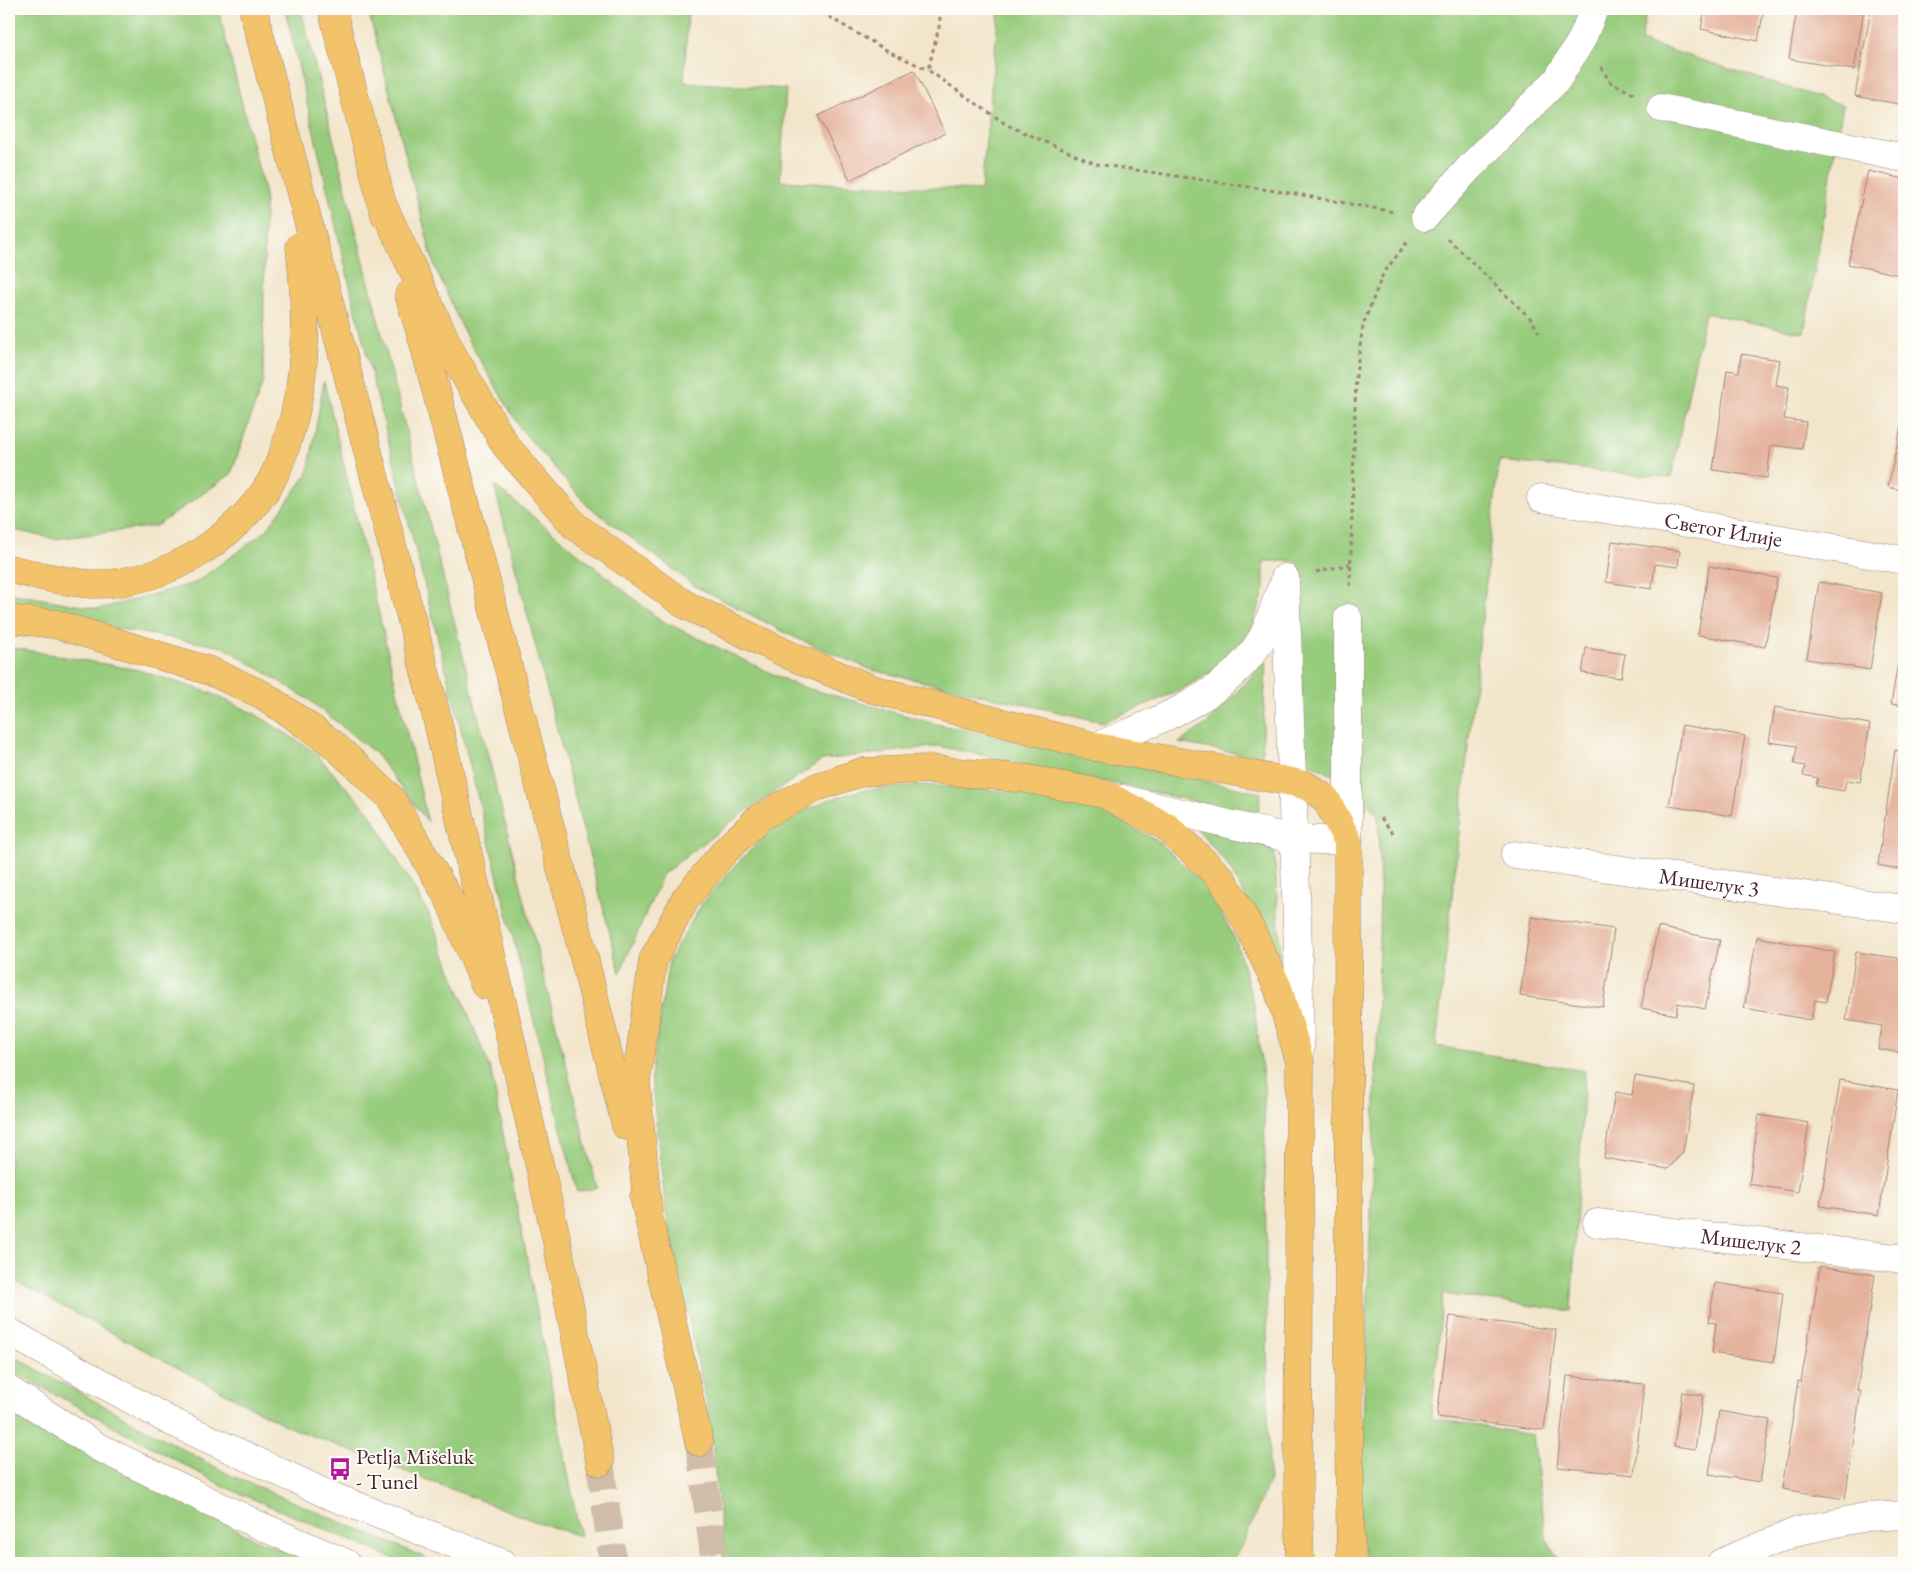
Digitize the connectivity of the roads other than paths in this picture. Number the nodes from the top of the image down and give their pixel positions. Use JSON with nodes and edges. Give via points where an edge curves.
{"nodes":[{"id":1,"x":253,"y":9,"type":"edge"},
{"id":2,"x":332,"y":9,"type":"edge"},
{"id":3,"x":1594,"y":9,"type":"edge"},
{"id":4,"x":1661,"y":108,"type":"road end"},
{"id":5,"x":283,"y":129,"type":"junction"},
{"id":6,"x":1904,"y":158,"type":"edge"},
{"id":7,"x":380,"y":199,"type":"junction"},
{"id":8,"x":1425,"y":218,"type":"road end"},
{"id":9,"x":1541,"y":498,"type":"dead end"},
{"id":10,"x":1904,"y":560,"type":"edge"},
{"id":11,"x":9,"y":569,"type":"edge"},
{"id":12,"x":1348,"y":618,"type":"road end"},
{"id":13,"x":9,"y":619,"type":"edge"},
{"id":14,"x":1096,"y":747,"type":"junction"},
{"id":15,"x":1292,"y":782,"type":"junction"},
{"id":16,"x":1104,"y":794,"type":"junction"},
{"id":17,"x":1293,"y":839,"type":"junction"},
{"id":18,"x":1348,"y":842,"type":"junction"},
{"id":19,"x":1515,"y":855,"type":"dead end"},
{"id":20,"x":1904,"y":909,"type":"edge"},
{"id":21,"x":515,"y":1057,"type":"junction"},
{"id":22,"x":1300,"y":1062,"type":"junction"},
{"id":23,"x":648,"y":1214,"type":"junction"},
{"id":24,"x":1596,"y":1223,"type":"dead end"},
{"id":25,"x":1904,"y":1259,"type":"edge"},
{"id":26,"x":9,"y":1332,"type":"edge"},
{"id":27,"x":9,"y":1390,"type":"edge"},
{"id":28,"x":699,"y":1442,"type":"tunnel mouth"},
{"id":29,"x":600,"y":1462,"type":"tunnel mouth"},
{"id":30,"x":1904,"y":1514,"type":"edge"},
{"id":31,"x":1296,"y":1557,"type":"edge"},
{"id":32,"x":346,"y":1563,"type":"edge"},
{"id":33,"x":502,"y":1563,"type":"edge"},
{"id":34,"x":1351,"y":1563,"type":"edge"},
{"id":35,"x":1721,"y":1563,"type":"edge"}],
"edges":[{"from":1,"to":5,"type":"highway"},
{"from":2,"to":7,"type":"highway"},
{"from":3,"to":8,"type":"street","via":[[1582,39],[1557,80],[1469,168]]},
{"from":4,"to":6,"type":"street"},
{"from":5,"to":11,"type":"highway","via":[[305,292],[305,353],[300,395],[291,430],[281,461],[265,490],[243,517],[216,541],[191,558],[156,573],[116,583],[91,584]]},
{"from":5,"to":21,"type":"highway","via":[[435,710]]},
{"from":7,"to":14,"type":"highway","via":[[452,352],[506,446],[575,526],[684,604],[791,656],[872,689]]},
{"from":7,"to":23,"type":"highway","via":[[424,344]]},
{"from":9,"to":10,"type":"street","name":"Светог Илије"},
{"from":12,"to":18,"type":"street"},
{"from":13,"to":21,"type":"highway","via":[[55,624],[210,671],[263,695],[332,743],[390,798],[439,880]]},
{"from":14,"to":15,"type":"highway"},
{"from":14,"to":15,"type":"street","via":[[1187,706],[1226,682],[1247,661],[1263,637],[1285,578]]},
{"from":15,"to":17,"type":"street"},
{"from":15,"to":18,"type":"highway","via":[[1307,786],[1326,799]]},
{"from":16,"to":17,"type":"street"},
{"from":16,"to":22,"type":"highway","via":[[1167,827],[1222,879],[1250,928],[1278,988]]},
{"from":16,"to":23,"type":"highway","via":[[1028,779],[927,769],[862,772],[816,787],[760,817],[725,851],[686,898],[653,960],[636,1082]]},
{"from":17,"to":18,"type":"street"},
{"from":17,"to":22,"type":"street"},
{"from":18,"to":34,"type":"highway"},
{"from":19,"to":20,"type":"street","name":"Мишелук 3"},
{"from":21,"to":29,"type":"highway","via":[[556,1237]]},
{"from":22,"to":31,"type":"highway"},
{"from":23,"to":28,"type":"highway"},
{"from":24,"to":25,"type":"street","name":"Мишелук 2"},
{"from":26,"to":33,"type":"street","via":[[168,1420],[329,1495]]},
{"from":27,"to":32,"type":"street","via":[[98,1447],[256,1524]]},
{"from":30,"to":35,"type":"street","via":[[1866,1517],[1798,1531]]}]}
